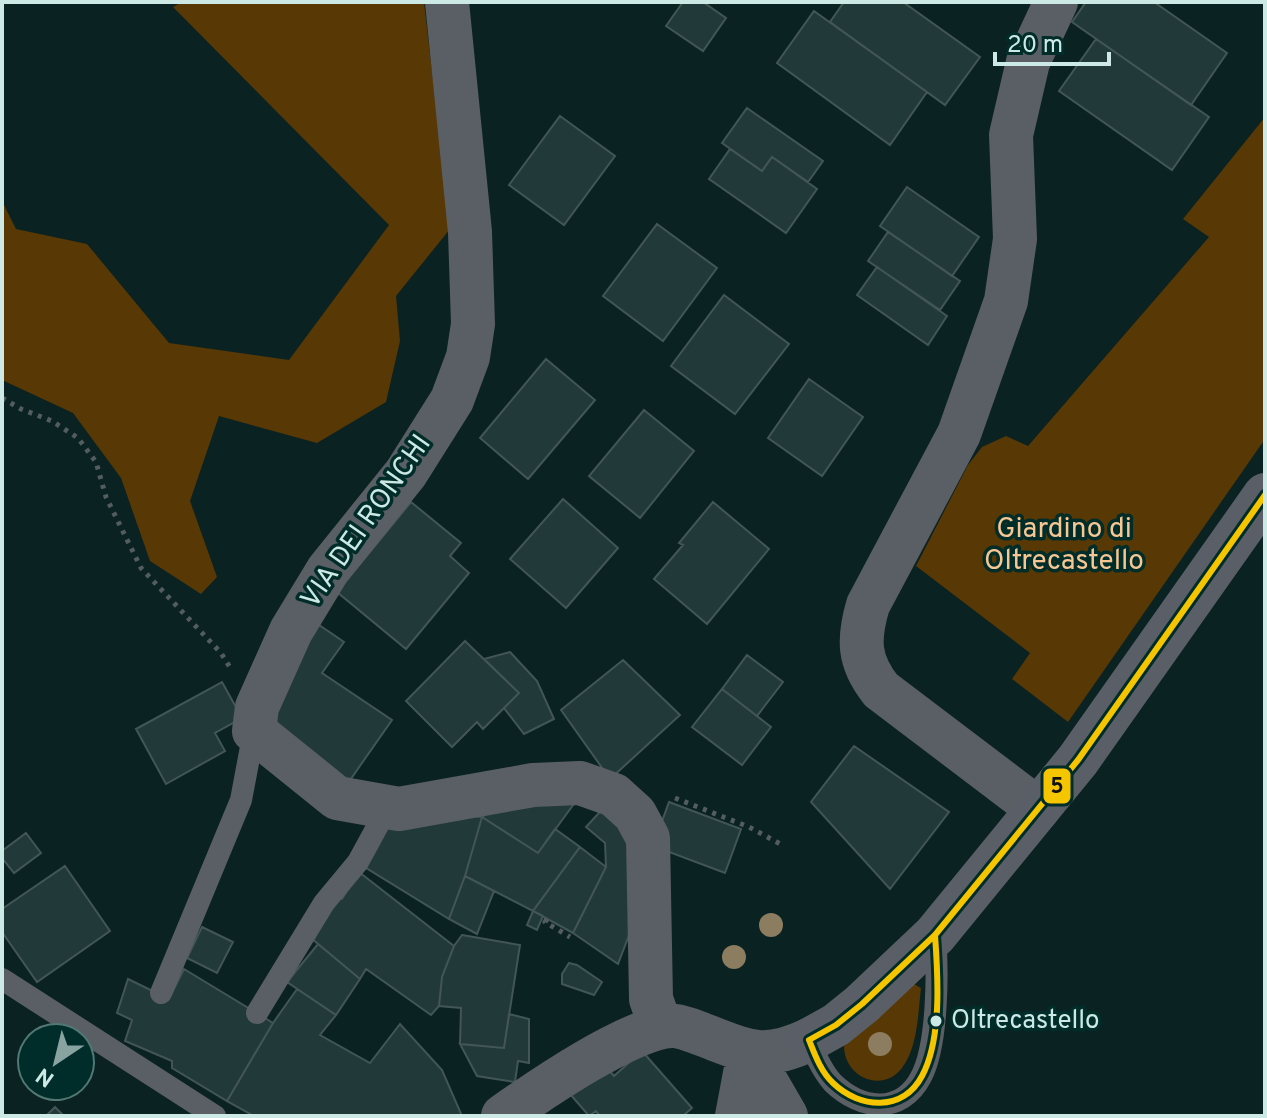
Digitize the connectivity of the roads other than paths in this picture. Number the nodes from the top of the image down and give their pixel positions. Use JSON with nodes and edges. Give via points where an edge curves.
{"nodes":[{"id":1,"x":447,"y":2,"type":"edge"},
{"id":2,"x":1056,"y":2,"type":"edge"},
{"id":3,"x":1265,"y":495,"type":"edge"},
{"id":4,"x":256,"y":719,"type":"junction"},
{"id":5,"x":388,"y":807,"type":"junction"},
{"id":6,"x":1038,"y":809,"type":"junction"},
{"id":7,"x":935,"y":935,"type":"junction"},
{"id":8,"x":2,"y":979,"type":"edge"},
{"id":9,"x":161,"y":993,"type":"dead end"},
{"id":10,"x":257,"y":1013,"type":"dead end"},
{"id":11,"x":661,"y":1027,"type":"junction"},
{"id":12,"x":809,"y":1040,"type":"junction"},
{"id":13,"x":138,"y":1048,"type":"dead end"},
{"id":14,"x":749,"y":1052,"type":"junction"},
{"id":15,"x":147,"y":1071,"type":"junction"},
{"id":16,"x":211,"y":1106,"type":"edge"},
{"id":17,"x":503,"y":1116,"type":"edge"},
{"id":18,"x":737,"y":1116,"type":"edge"},
{"id":19,"x":786,"y":1116,"type":"edge"}],
"edges":[{"from":1,"to":4,"type":"street","name":"VIA DEI RONCHI","via":[[470,232],[473,324],[468,357],[452,400],[406,473],[328,570],[291,631]]},
{"from":2,"to":6,"type":"street","via":[[1028,62],[1011,135],[1015,239],[1006,301],[959,434],[868,605],[861,629],[869,675],[881,690]]},
{"from":3,"to":6,"type":"street"},
{"from":4,"to":5,"type":"street","via":[[337,798]]},
{"from":4,"to":9,"type":"lane","via":[[241,800]]},
{"from":5,"to":10,"type":"lane","via":[[358,862],[324,903]]},
{"from":5,"to":11,"type":"street","via":[[533,785],[580,783],[614,795],[635,814],[648,838],[651,999]]},
{"from":6,"to":7,"type":"street"},
{"from":7,"to":12,"type":"street","via":[[853,1011]]},
{"from":7,"to":12,"type":"lane","via":[[938,969],[929,1056],[910,1093],[893,1103],[870,1105],[851,1096],[832,1082]]},
{"from":8,"to":15,"type":"lane"},
{"from":11,"to":14,"type":"street","via":[[686,1029]]},
{"from":11,"to":17,"type":"street","via":[[625,1039]]},
{"from":12,"to":14,"type":"street","via":[[786,1050]]},
{"from":13,"to":15,"type":"lane"},
{"from":14,"to":18,"type":"street"},
{"from":14,"to":19,"type":"street"},
{"from":15,"to":16,"type":"lane"}]}
